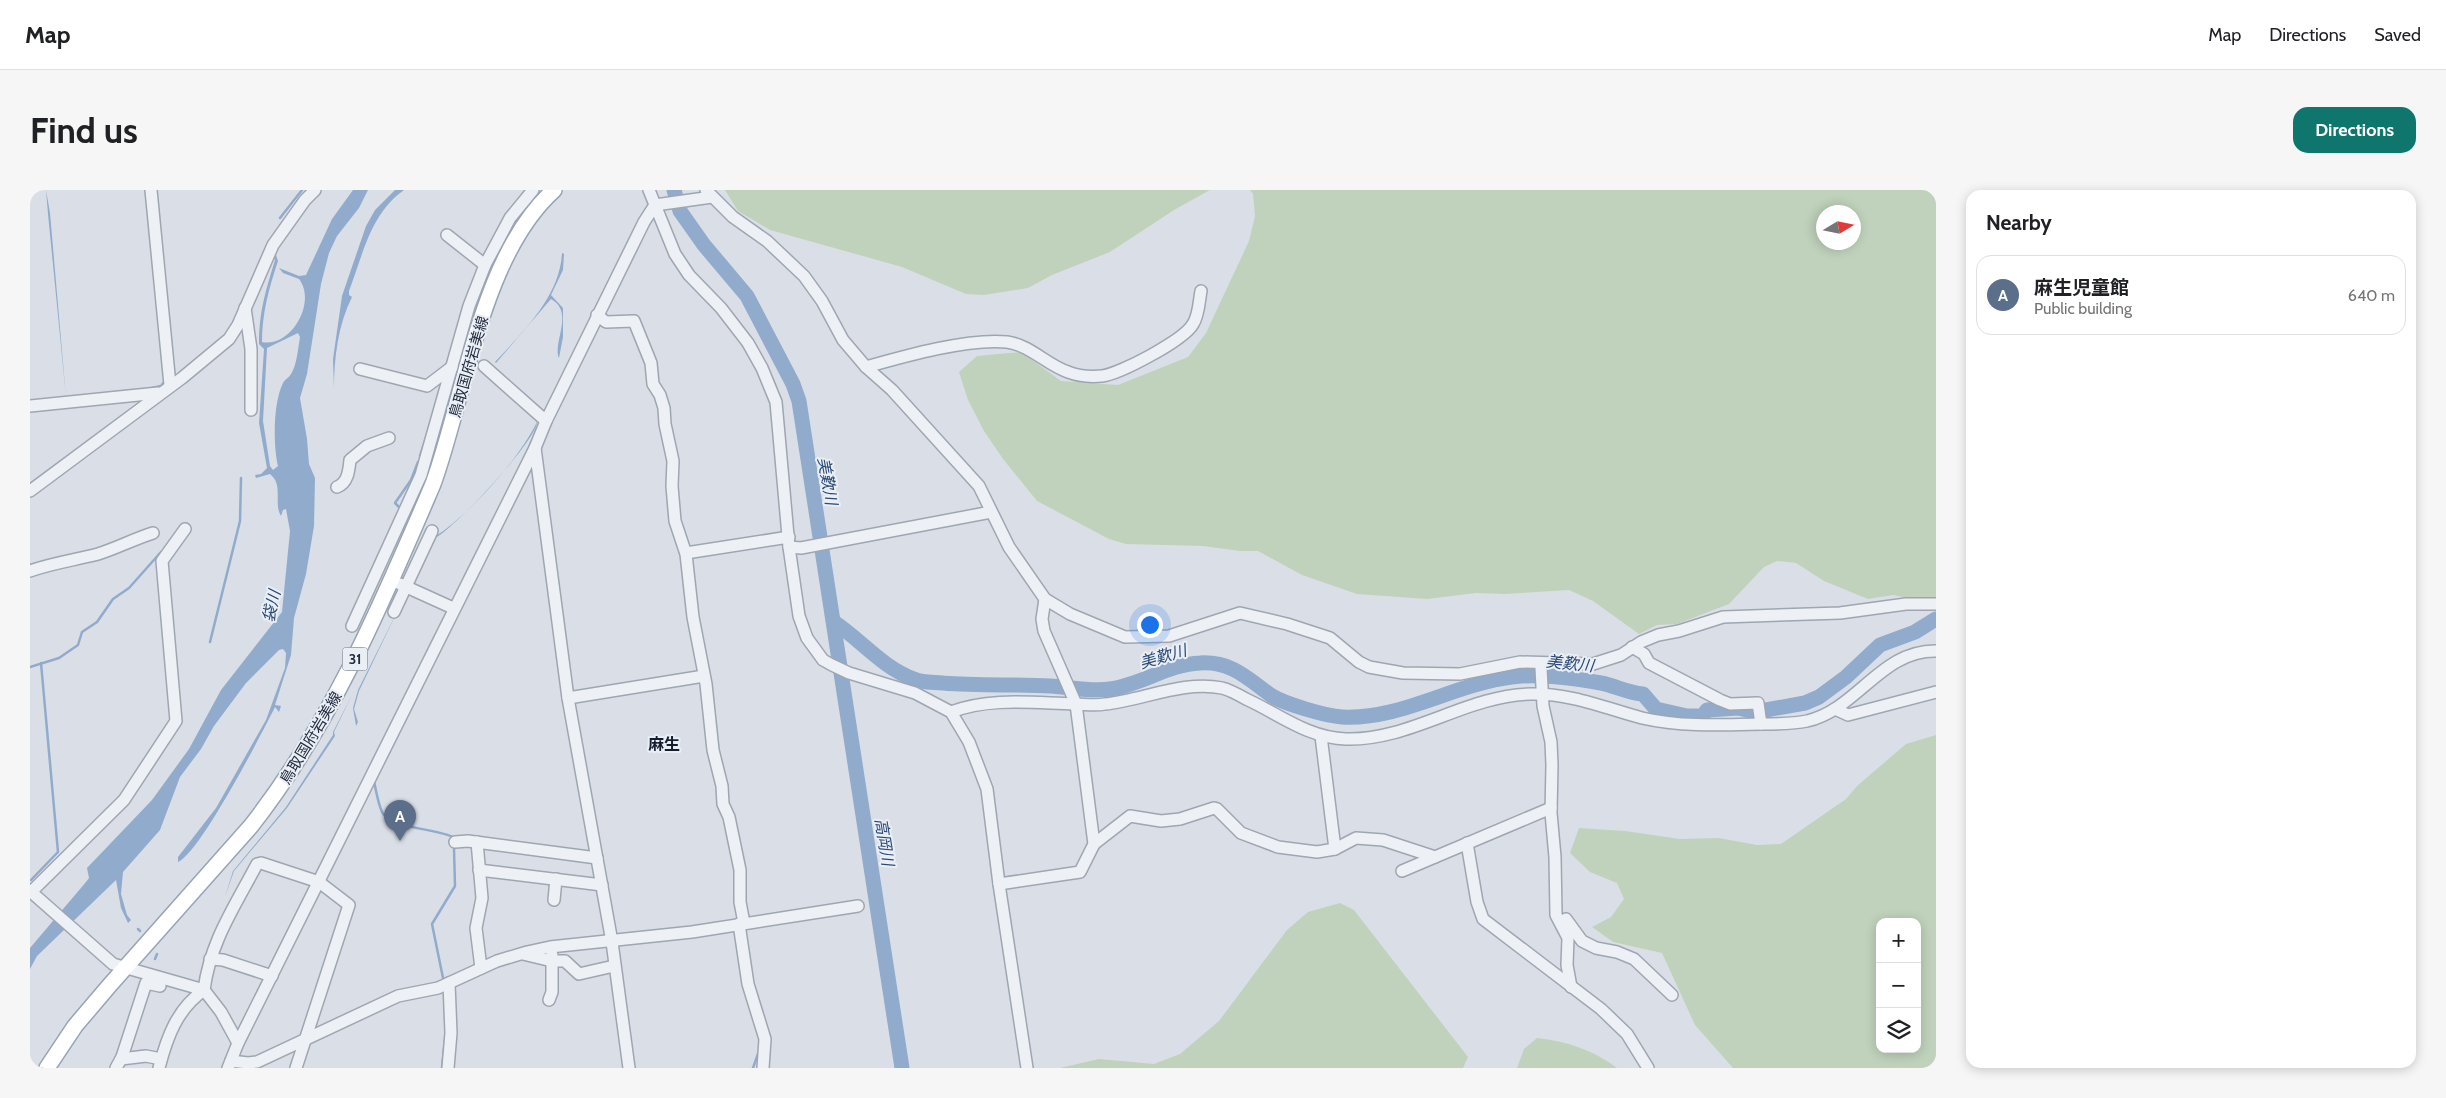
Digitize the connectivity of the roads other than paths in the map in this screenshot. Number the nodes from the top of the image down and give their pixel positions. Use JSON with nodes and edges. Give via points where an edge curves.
{"nodes":[{"id":1,"x":151,"y":190,"type":"edge"},
{"id":2,"x":315,"y":190,"type":"edge"},
{"id":3,"x":533,"y":190,"type":"edge"},
{"id":4,"x":554,"y":190,"type":"edge"},
{"id":5,"x":649,"y":190,"type":"edge"},
{"id":6,"x":709,"y":194,"type":"edge"},
{"id":7,"x":655,"y":205,"type":"junction"},
{"id":8,"x":447,"y":235,"type":"dead end"},
{"id":9,"x":485,"y":265,"type":"junction"},
{"id":10,"x":1201,"y":291,"type":"dead end"},
{"id":11,"x":244,"y":307,"type":"junction"},
{"id":12,"x":597,"y":315,"type":"junction"},
{"id":13,"x":453,"y":366,"type":"junction"},
{"id":14,"x":484,"y":366,"type":"dead end"},
{"id":15,"x":866,"y":367,"type":"junction"},
{"id":16,"x":360,"y":369,"type":"dead end"},
{"id":17,"x":170,"y":385,"type":"junction"},
{"id":18,"x":160,"y":393,"type":"junction"},
{"id":19,"x":30,"y":406,"type":"edge"},
{"id":20,"x":251,"y":410,"type":"dead end"},
{"id":21,"x":546,"y":421,"type":"junction"},
{"id":22,"x":389,"y":438,"type":"dead end"},
{"id":23,"x":535,"y":448,"type":"junction"},
{"id":24,"x":337,"y":487,"type":"dead end"},
{"id":25,"x":30,"y":491,"type":"edge"},
{"id":26,"x":991,"y":512,"type":"junction"},
{"id":27,"x":185,"y":529,"type":"dead end"},
{"id":28,"x":432,"y":531,"type":"dead end"},
{"id":29,"x":153,"y":533,"type":"dead end"},
{"id":30,"x":793,"y":544,"type":"junction"},
{"id":31,"x":686,"y":553,"type":"junction"},
{"id":32,"x":30,"y":571,"type":"edge"},
{"id":33,"x":403,"y":585,"type":"junction"},
{"id":34,"x":1045,"y":600,"type":"junction"},
{"id":35,"x":1936,"y":604,"type":"edge"},
{"id":36,"x":453,"y":608,"type":"junction"},
{"id":37,"x":394,"y":612,"type":"dead end"},
{"id":38,"x":352,"y":626,"type":"dead end"},
{"id":39,"x":1632,"y":647,"type":"junction"},
{"id":40,"x":1936,"y":651,"type":"edge"},
{"id":41,"x":1593,"y":664,"type":"junction"},
{"id":42,"x":1490,"y":667,"type":"junction"},
{"id":43,"x":1541,"y":670,"type":"junction"},
{"id":44,"x":704,"y":676,"type":"junction"},
{"id":45,"x":1542,"y":691,"type":"junction"},
{"id":46,"x":1936,"y":692,"type":"edge"},
{"id":47,"x":568,"y":698,"type":"junction"},
{"id":48,"x":1076,"y":704,"type":"junction"},
{"id":49,"x":1835,"y":709,"type":"junction"},
{"id":50,"x":951,"y":712,"type":"junction"},
{"id":51,"x":1759,"y":716,"type":"junction"},
{"id":52,"x":1321,"y":736,"type":"junction"},
{"id":53,"x":1551,"y":808,"type":"junction"},
{"id":54,"x":456,"y":842,"type":"dead end"},
{"id":55,"x":477,"y":842,"type":"junction"},
{"id":56,"x":1467,"y":843,"type":"junction"},
{"id":57,"x":1094,"y":844,"type":"junction"},
{"id":58,"x":1334,"y":849,"type":"junction"},
{"id":59,"x":1435,"y":857,"type":"junction"},
{"id":60,"x":598,"y":858,"type":"junction"},
{"id":61,"x":479,"y":870,"type":"junction"},
{"id":62,"x":1402,"y":871,"type":"dead end"},
{"id":63,"x":556,"y":879,"type":"junction"},
{"id":64,"x":319,"y":882,"type":"junction"},
{"id":65,"x":999,"y":884,"type":"junction"},
{"id":66,"x":602,"y":885,"type":"junction"},
{"id":67,"x":31,"y":891,"type":"edge"},
{"id":68,"x":554,"y":900,"type":"dead end"},
{"id":69,"x":1555,"y":904,"type":"junction"},
{"id":70,"x":858,"y":906,"type":"dead end"},
{"id":71,"x":742,"y":923,"type":"junction"},
{"id":72,"x":612,"y":942,"type":"junction"},
{"id":73,"x":552,"y":947,"type":"junction"},
{"id":74,"x":522,"y":954,"type":"junction"},
{"id":75,"x":210,"y":958,"type":"junction"},
{"id":76,"x":552,"y":962,"type":"junction"},
{"id":77,"x":614,"y":966,"type":"junction"},
{"id":78,"x":124,"y":968,"type":"junction"},
{"id":79,"x":481,"y":968,"type":"junction"},
{"id":80,"x":272,"y":976,"type":"junction"},
{"id":81,"x":449,"y":983,"type":"junction"},
{"id":82,"x":1571,"y":986,"type":"junction"},
{"id":83,"x":204,"y":990,"type":"junction"},
{"id":84,"x":1672,"y":995,"type":"dead end"},
{"id":85,"x":549,"y":1000,"type":"dead end"},
{"id":86,"x":304,"y":1040,"type":"junction"},
{"id":87,"x":238,"y":1043,"type":"junction"},
{"id":88,"x":160,"y":1063,"type":"edge"},
{"id":89,"x":118,"y":1064,"type":"edge"},
{"id":90,"x":230,"y":1064,"type":"edge"},
{"id":91,"x":47,"y":1068,"type":"edge"},
{"id":92,"x":296,"y":1068,"type":"edge"},
{"id":93,"x":448,"y":1068,"type":"edge"},
{"id":94,"x":629,"y":1068,"type":"edge"},
{"id":95,"x":763,"y":1068,"type":"edge"},
{"id":96,"x":1027,"y":1068,"type":"edge"},
{"id":97,"x":1648,"y":1068,"type":"edge"}],
"edges":[{"from":1,"to":17,"type":"street"},
{"from":2,"to":11,"type":"street","via":[[273,245]]},
{"from":3,"to":9,"type":"street","via":[[510,218]]},
{"from":4,"to":78,"type":"main road","name":"鳥取国府岩美線","number":"31","via":[[523,227],[498,272],[433,484],[344,683],[311,742],[272,799]]},
{"from":5,"to":7,"type":"street"},
{"from":6,"to":7,"type":"street"},
{"from":6,"to":15,"type":"street","via":[[804,276],[822,300],[843,340]]},
{"from":7,"to":12,"type":"street"},
{"from":7,"to":30,"type":"street","via":[[675,254],[748,343],[776,402]]},
{"from":8,"to":9,"type":"street"},
{"from":9,"to":13,"type":"street","via":[[469,306]]},
{"from":10,"to":15,"type":"street","via":[[1193,324],[1182,336],[1141,360],[1103,376],[1067,372],[1010,342],[984,341]]},
{"from":11,"to":17,"type":"street","via":[[229,339]]},
{"from":11,"to":20,"type":"street","via":[[251,349]]},
{"from":12,"to":21,"type":"street"},
{"from":12,"to":31,"type":"street","via":[[606,322],[634,321],[651,362],[652,380],[663,400],[673,461],[675,521]]},
{"from":13,"to":16,"type":"street","via":[[427,386]]},
{"from":13,"to":38,"type":"street","via":[[420,475],[379,574]]},
{"from":14,"to":21,"type":"street"},
{"from":15,"to":26,"type":"street","via":[[892,390],[979,486]]},
{"from":17,"to":18,"type":"street"},
{"from":18,"to":19,"type":"street"},
{"from":18,"to":25,"type":"street"},
{"from":21,"to":23,"type":"street"},
{"from":22,"to":24,"type":"street","via":[[367,446],[350,460],[349,472]]},
{"from":23,"to":36,"type":"street"},
{"from":23,"to":47,"type":"street"},
{"from":26,"to":30,"type":"street","via":[[831,541]]},
{"from":26,"to":34,"type":"street","via":[[1009,547]]},
{"from":27,"to":67,"type":"street","via":[[162,561],[176,721],[124,800]]},
{"from":28,"to":33,"type":"street"},
{"from":29,"to":32,"type":"street","via":[[122,547]]},
{"from":30,"to":31,"type":"street"},
{"from":30,"to":50,"type":"street","via":[[800,616],[807,638],[823,660],[850,673],[914,693]]},
{"from":31,"to":44,"type":"street"},
{"from":33,"to":36,"type":"street"},
{"from":33,"to":37,"type":"street"},
{"from":34,"to":42,"type":"street","via":[[1125,637],[1169,636],[1240,613],[1330,638],[1369,667],[1403,673],[1460,674]]},
{"from":34,"to":48,"type":"street","via":[[1044,631]]},
{"from":35,"to":39,"type":"street","via":[[1906,604],[1840,613],[1723,617],[1658,635]]},
{"from":36,"to":64,"type":"street"},
{"from":39,"to":41,"type":"street","via":[[1621,655]]},
{"from":39,"to":51,"type":"street","via":[[1644,654],[1649,663],[1720,700],[1730,704],[1758,703]]},
{"from":40,"to":49,"type":"street","via":[[1924,651],[1889,664]]},
{"from":41,"to":42,"type":"street","via":[[1537,661]]},
{"from":41,"to":43,"type":"street","via":[[1590,670]]},
{"from":42,"to":43,"type":"street"},
{"from":43,"to":45,"type":"street"},
{"from":44,"to":47,"type":"street"},
{"from":44,"to":71,"type":"street","via":[[723,804],[729,817],[740,870]]},
{"from":45,"to":51,"type":"street","via":[[1658,721],[1708,726]]},
{"from":45,"to":52,"type":"street","via":[[1498,699],[1366,739]]},
{"from":45,"to":53,"type":"street","via":[[1551,742]]},
{"from":46,"to":49,"type":"street","via":[[1848,715]]},
{"from":47,"to":60,"type":"street"},
{"from":48,"to":50,"type":"street","via":[[982,704]]},
{"from":48,"to":52,"type":"street","via":[[1104,705],[1204,686],[1224,689]]},
{"from":48,"to":57,"type":"street"},
{"from":49,"to":51,"type":"street","via":[[1809,720]]},
{"from":50,"to":65,"type":"street","via":[[969,742],[987,789]]},
{"from":52,"to":58,"type":"street"},
{"from":53,"to":56,"type":"street"},
{"from":53,"to":69,"type":"street"},
{"from":54,"to":55,"type":"street"},
{"from":55,"to":60,"type":"street"},
{"from":55,"to":61,"type":"street"},
{"from":56,"to":59,"type":"street"},
{"from":56,"to":82,"type":"street","via":[[1483,919]]},
{"from":57,"to":58,"type":"street","via":[[1130,816],[1161,821],[1180,819],[1214,808],[1241,833],[1278,847],[1317,852]]},
{"from":57,"to":65,"type":"street","via":[[1080,872]]},
{"from":58,"to":59,"type":"street","via":[[1356,838],[1383,840]]},
{"from":59,"to":62,"type":"street"},
{"from":60,"to":66,"type":"street"},
{"from":61,"to":63,"type":"street"},
{"from":61,"to":79,"type":"street","via":[[482,898],[476,928]]},
{"from":63,"to":66,"type":"street"},
{"from":63,"to":68,"type":"street"},
{"from":64,"to":75,"type":"street","via":[[257,864],[216,940]]},
{"from":64,"to":80,"type":"street"},
{"from":64,"to":86,"type":"street","via":[[349,905],[349,909]]},
{"from":65,"to":96,"type":"street"},
{"from":66,"to":72,"type":"street"},
{"from":67,"to":78,"type":"street","via":[[102,955]]},
{"from":69,"to":82,"type":"street","via":[[1556,915],[1568,938],[1567,964]]},
{"from":69,"to":84,"type":"street","via":[[1582,941],[1634,959]]},
{"from":70,"to":71,"type":"street"},
{"from":71,"to":72,"type":"street"},
{"from":71,"to":95,"type":"street","via":[[748,984],[764,1039]]},
{"from":72,"to":73,"type":"street"},
{"from":72,"to":77,"type":"street"},
{"from":73,"to":74,"type":"street"},
{"from":73,"to":76,"type":"street"},
{"from":74,"to":76,"type":"street"},
{"from":74,"to":79,"type":"street"},
{"from":75,"to":80,"type":"street"},
{"from":75,"to":83,"type":"street"},
{"from":76,"to":77,"type":"street","via":[[565,962],[579,974]]},
{"from":76,"to":85,"type":"street"},
{"from":77,"to":94,"type":"street"},
{"from":78,"to":83,"type":"street"},
{"from":78,"to":91,"type":"main road","name":"鳥取国府岩美線","number":"31","via":[[75,1026]]},
{"from":79,"to":81,"type":"street"},
{"from":80,"to":87,"type":"street"},
{"from":81,"to":86,"type":"street","via":[[398,996]]},
{"from":81,"to":93,"type":"street","via":[[451,1032]]},
{"from":82,"to":97,"type":"street","via":[[1622,1029]]},
{"from":83,"to":87,"type":"street"},
{"from":83,"to":88,"type":"street","via":[[193,997],[176,1019]]},
{"from":83,"to":89,"type":"street","via":[[186,991],[146,983]]},
{"from":86,"to":90,"type":"street","via":[[257,1062]]},
{"from":86,"to":92,"type":"street"},
{"from":87,"to":90,"type":"street"},
{"from":88,"to":89,"type":"street","via":[[146,1056]]}]}
